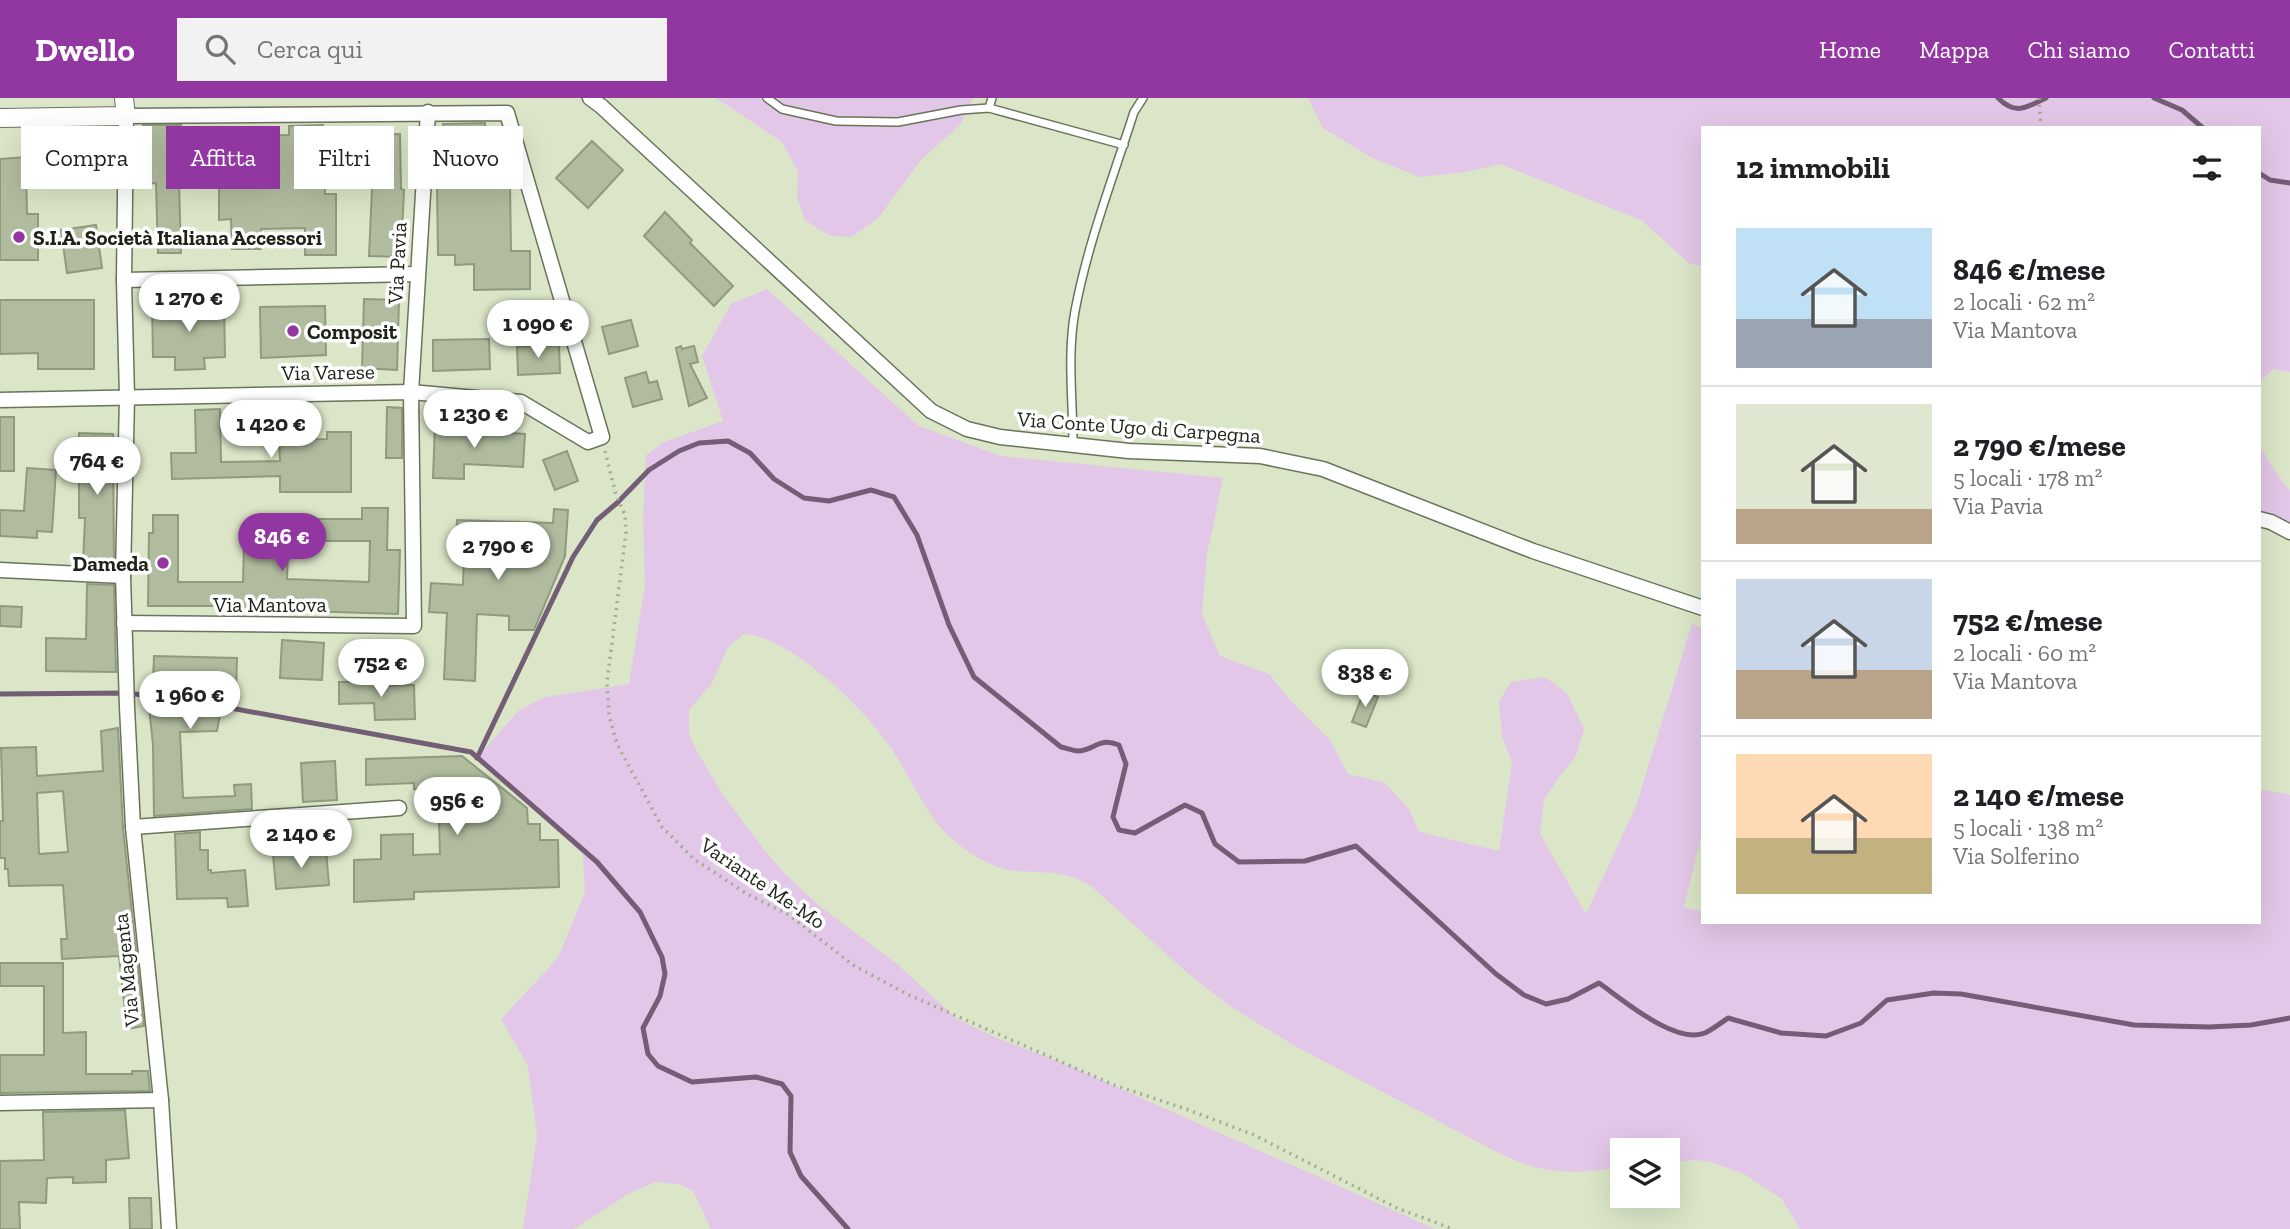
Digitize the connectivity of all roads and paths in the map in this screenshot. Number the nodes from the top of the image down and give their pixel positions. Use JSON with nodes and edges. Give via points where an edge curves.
{"nodes":[{"id":1,"x":590,"y":98,"type":"edge"},
{"id":2,"x":766,"y":98,"type":"edge"},
{"id":3,"x":992,"y":98,"type":"edge"},
{"id":4,"x":1143,"y":98,"type":"edge"},
{"id":5,"x":2039,"y":98,"type":"edge"},
{"id":6,"x":125,"y":107,"type":"edge"},
{"id":7,"x":989,"y":108,"type":"junction"},
{"id":8,"x":428,"y":112,"type":"junction"},
{"id":9,"x":0,"y":118,"type":"edge"},
{"id":10,"x":2041,"y":126,"type":"edge"},
{"id":11,"x":1124,"y":145,"type":"junction"},
{"id":12,"x":416,"y":274,"type":"junction"},
{"id":13,"x":124,"y":280,"type":"junction"},
{"id":14,"x":411,"y":392,"type":"junction"},
{"id":15,"x":127,"y":397,"type":"junction"},
{"id":16,"x":0,"y":400,"type":"edge"},
{"id":17,"x":601,"y":437,"type":"junction"},
{"id":18,"x":1073,"y":445,"type":"junction"},
{"id":19,"x":2261,"y":520,"type":"edge"},
{"id":20,"x":2290,"y":532,"type":"edge"},
{"id":21,"x":0,"y":570,"type":"edge"},
{"id":22,"x":123,"y":576,"type":"junction"},
{"id":23,"x":1701,"y":607,"type":"edge"},
{"id":24,"x":124,"y":623,"type":"junction"},
{"id":25,"x":414,"y":626,"type":"joint"},
{"id":26,"x":399,"y":808,"type":"dead end"},
{"id":27,"x":133,"y":827,"type":"junction"},
{"id":28,"x":161,"y":1100,"type":"junction"},
{"id":29,"x":0,"y":1103,"type":"edge"},
{"id":30,"x":169,"y":1229,"type":"edge"},
{"id":31,"x":1453,"y":1229,"type":"edge"}],
"edges":[{"from":1,"to":18,"type":"street","name":"Via Conte Ugo di Carpegna","via":[[931,411],[967,429],[1000,438]]},
{"from":2,"to":7,"type":"lane","via":[[782,109],[836,121],[898,122]]},
{"from":3,"to":7,"type":"lane"},
{"from":4,"to":11,"type":"lane"},
{"from":5,"to":10,"type":"path"},
{"from":6,"to":8,"type":"street"},
{"from":6,"to":9,"type":"street"},
{"from":6,"to":13,"type":"street","name":"Via Magenta"},
{"from":7,"to":11,"type":"lane"},
{"from":8,"to":12,"type":"street","name":"Via Pavia"},
{"from":8,"to":17,"type":"street","via":[[508,113]]},
{"from":11,"to":18,"type":"lane","via":[[1094,227],[1075,313],[1070,358]]},
{"from":12,"to":13,"type":"street"},
{"from":12,"to":14,"type":"street","name":"Via Pavia"},
{"from":13,"to":15,"type":"street","name":"Via Magenta"},
{"from":14,"to":15,"type":"street","name":"Via Varese"},
{"from":14,"to":17,"type":"street","name":"Via Varese","via":[[521,402],[587,442]]},
{"from":14,"to":25,"type":"street","name":"Via Pavia"},
{"from":15,"to":16,"type":"street","name":"Via Varese"},
{"from":15,"to":22,"type":"street","name":"Via Magenta"},
{"from":17,"to":31,"type":"path","name":"Variante Me-Mo","via":[[623,506],[626,532],[607,682],[609,715],[617,744],[662,827],[695,859],[789,915],[853,965],[909,995],[1114,1085],[1254,1135],[1397,1208]]},
{"from":18,"to":23,"type":"street","name":"Via Conte Ugo di Carpegna","via":[[1129,452],[1261,456],[1323,469],[1533,551]]},
{"from":19,"to":20,"type":"street"},
{"from":21,"to":22,"type":"street"},
{"from":22,"to":24,"type":"street","name":"Via Magenta"},
{"from":24,"to":25,"type":"street","name":"Via Mantova"},
{"from":24,"to":27,"type":"street","name":"Via Magenta"},
{"from":26,"to":27,"type":"street"},
{"from":27,"to":28,"type":"street","name":"Via Magenta"},
{"from":28,"to":29,"type":"street"},
{"from":28,"to":30,"type":"street","name":"Via Magenta"}]}
